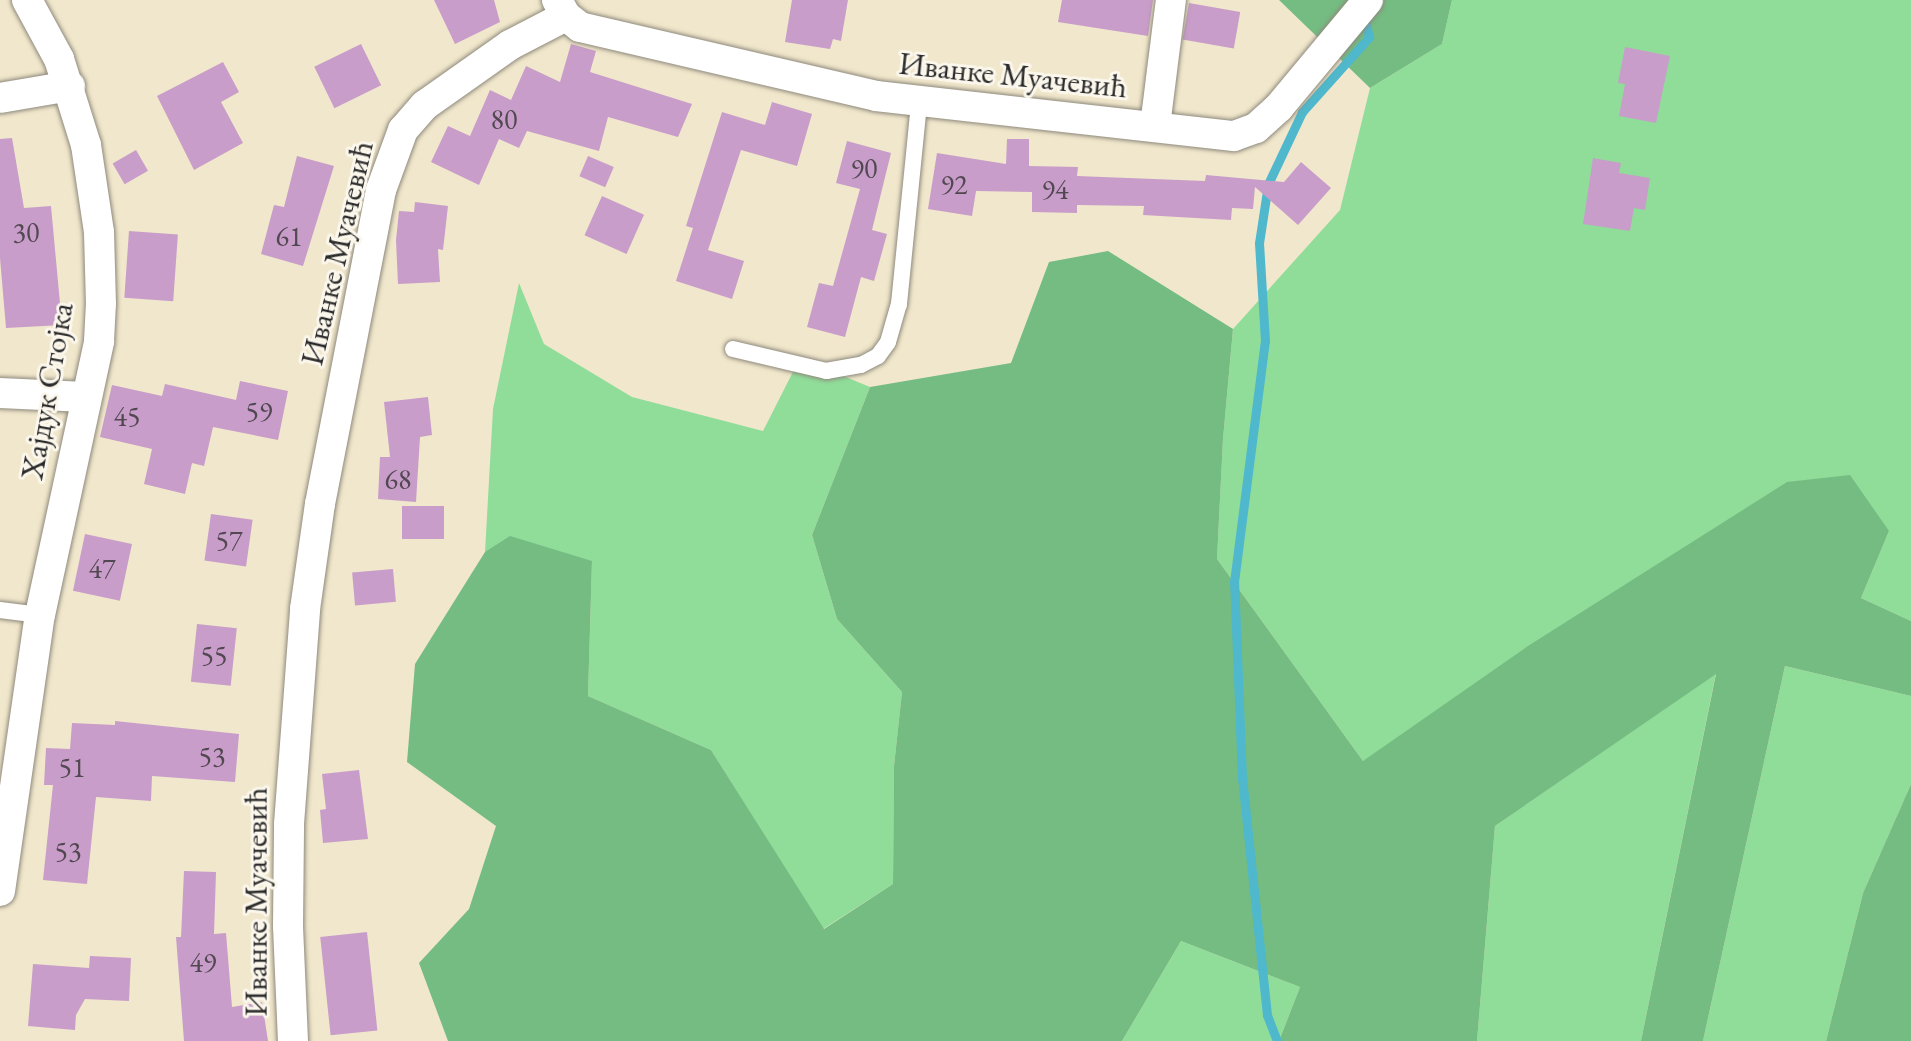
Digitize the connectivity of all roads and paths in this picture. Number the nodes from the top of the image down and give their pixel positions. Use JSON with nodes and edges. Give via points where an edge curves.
{"nodes":[{"id":1,"x":1171,"y":0,"type":"edge"},
{"id":2,"x":1368,"y":0,"type":"edge"},
{"id":3,"x":30,"y":1,"type":"edge"},
{"id":4,"x":561,"y":8,"type":"edge"},
{"id":5,"x":70,"y":86,"type":"junction"},
{"id":6,"x":0,"y":98,"type":"edge"},
{"id":7,"x":919,"y":104,"type":"junction"},
{"id":8,"x":1155,"y":126,"type":"junction"},
{"id":9,"x":733,"y":349,"type":"dead end"},
{"id":10,"x":0,"y":393,"type":"edge"},
{"id":11,"x":86,"y":397,"type":"junction"},
{"id":12,"x":0,"y":610,"type":"edge"},
{"id":13,"x":40,"y":615,"type":"junction"},
{"id":14,"x":11,"y":760,"type":"edge"},
{"id":15,"x":0,"y":891,"type":"edge"},
{"id":16,"x":293,"y":1041,"type":"edge"}],
"edges":[{"from":1,"to":8,"type":"street"},
{"from":2,"to":8,"type":"street","name":"Иванке Муачевић","via":[[1279,107],[1248,133],[1217,136]]},
{"from":3,"to":5,"type":"street","name":"Хајдук Стојка"},
{"from":4,"to":7,"type":"street","name":"Иванке Муачевић","via":[[580,27]]},
{"from":4,"to":16,"type":"street","name":"Иванке Муачевић","via":[[425,105],[403,130],[381,190],[305,609],[289,824]]},
{"from":5,"to":6,"type":"street"},
{"from":5,"to":11,"type":"street","name":"Хајдук Стојка","via":[[86,145],[99,232],[99,341]]},
{"from":7,"to":8,"type":"street","name":"Иванке Муачевић"},
{"from":7,"to":9,"type":"lane","via":[[899,304],[888,342],[878,356],[845,370],[826,371]]},
{"from":10,"to":11,"type":"street"},
{"from":11,"to":13,"type":"street","name":"Хајдук Стојка"},
{"from":12,"to":13,"type":"lane"},
{"from":13,"to":14,"type":"street","name":"Хајдук Стојка"},
{"from":14,"to":15,"type":"street","name":"Хајдук Стојка"}]}
